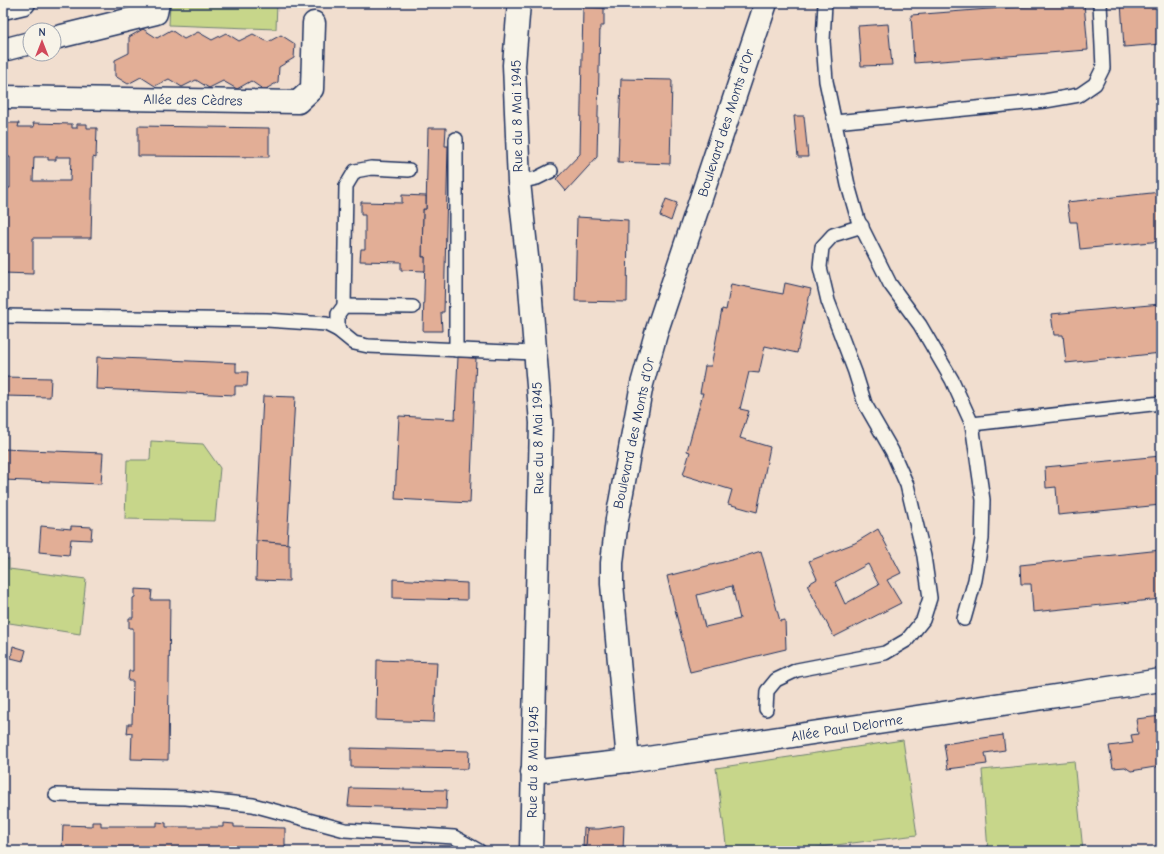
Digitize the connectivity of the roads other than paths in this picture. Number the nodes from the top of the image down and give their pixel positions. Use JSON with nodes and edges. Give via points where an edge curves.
{"nodes":[{"id":1,"x":24,"y":3,"type":"edge"},
{"id":2,"x":158,"y":3,"type":"edge"},
{"id":3,"x":519,"y":3,"type":"edge"},
{"id":4,"x":766,"y":3,"type":"edge"},
{"id":5,"x":825,"y":3,"type":"edge"},
{"id":6,"x":1100,"y":3,"type":"edge"},
{"id":7,"x":3,"y":8,"type":"edge"},
{"id":8,"x":314,"y":23,"type":"dead end"},
{"id":9,"x":62,"y":36,"type":"edge"},
{"id":10,"x":22,"y":45,"type":"edge"},
{"id":11,"x":3,"y":50,"type":"edge"},
{"id":12,"x":3,"y":97,"type":"edge"},
{"id":13,"x":835,"y":122,"type":"junction"},
{"id":14,"x":456,"y":139,"type":"dead end"},
{"id":15,"x":409,"y":170,"type":"dead end"},
{"id":16,"x":551,"y":171,"type":"dead end"},
{"id":17,"x":519,"y":182,"type":"junction"},
{"id":18,"x":862,"y":226,"type":"junction"},
{"id":19,"x":344,"y":306,"type":"junction"},
{"id":20,"x":413,"y":307,"type":"dead end"},
{"id":21,"x":3,"y":316,"type":"edge"},
{"id":22,"x":338,"y":330,"type":"junction"},
{"id":23,"x":456,"y":350,"type":"junction"},
{"id":24,"x":535,"y":353,"type":"junction"},
{"id":25,"x":1161,"y":403,"type":"edge"},
{"id":26,"x":972,"y":424,"type":"junction"},
{"id":27,"x":964,"y":619,"type":"dead end"},
{"id":28,"x":1161,"y":680,"type":"edge"},
{"id":29,"x":766,"y":709,"type":"dead end"},
{"id":30,"x":628,"y":761,"type":"junction"},
{"id":31,"x":532,"y":772,"type":"junction"},
{"id":32,"x":56,"y":795,"type":"dead end"},
{"id":33,"x":479,"y":851,"type":"edge"},
{"id":34,"x":531,"y":851,"type":"edge"}],
"edges":[{"from":1,"to":7,"type":"street"},
{"from":2,"to":9,"type":"street","via":[[156,13]]},
{"from":3,"to":17,"type":"street","name":"Rue du 8 Mai 1945","via":[[514,65]]},
{"from":4,"to":30,"type":"street","name":"Boulevard des Monts d'Or","via":[[655,337],[642,384],[617,519],[612,584]]},
{"from":5,"to":13,"type":"lane","via":[[823,41],[826,81]]},
{"from":6,"to":13,"type":"lane","via":[[1104,68],[1095,84],[1079,95],[1045,101]]},
{"from":8,"to":12,"type":"street","name":"Allée des Cèdres","via":[[312,89],[298,102]]},
{"from":10,"to":11,"type":"street"},
{"from":13,"to":18,"type":"lane","via":[[848,186]]},
{"from":14,"to":23,"type":"lane"},
{"from":15,"to":19,"type":"lane","via":[[372,168],[355,171],[346,186]]},
{"from":16,"to":17,"type":"lane"},
{"from":17,"to":24,"type":"street","name":"Rue du 8 Mai 1945"},
{"from":18,"to":26,"type":"lane","via":[[890,284],[920,325],[952,380]]},
{"from":18,"to":29,"type":"lane","via":[[833,235],[822,247],[820,267],[828,301],[865,404],[892,451],[907,485],[924,556],[930,598],[923,620],[907,640],[885,653],[797,670],[776,680],[767,691]]},
{"from":19,"to":20,"type":"lane"},
{"from":19,"to":22,"type":"lane","via":[[338,314]]},
{"from":21,"to":22,"type":"lane","via":[[267,320],[326,324]]},
{"from":22,"to":23,"type":"lane","via":[[354,343],[368,346]]},
{"from":23,"to":24,"type":"lane"},
{"from":24,"to":31,"type":"street","name":"Rue du 8 Mai 1945","via":[[541,423]]},
{"from":25,"to":26,"type":"lane"},
{"from":26,"to":27,"type":"lane","via":[[983,500],[982,539],[975,580]]},
{"from":28,"to":30,"type":"street","name":"Allée Paul Delorme"},
{"from":30,"to":31,"type":"street","name":"Allée Paul Delorme"},
{"from":31,"to":34,"type":"street","name":"Rue du 8 Mai 1945"},
{"from":32,"to":33,"type":"lane","via":[[186,798],[253,805],[345,830],[454,837]]}]}
